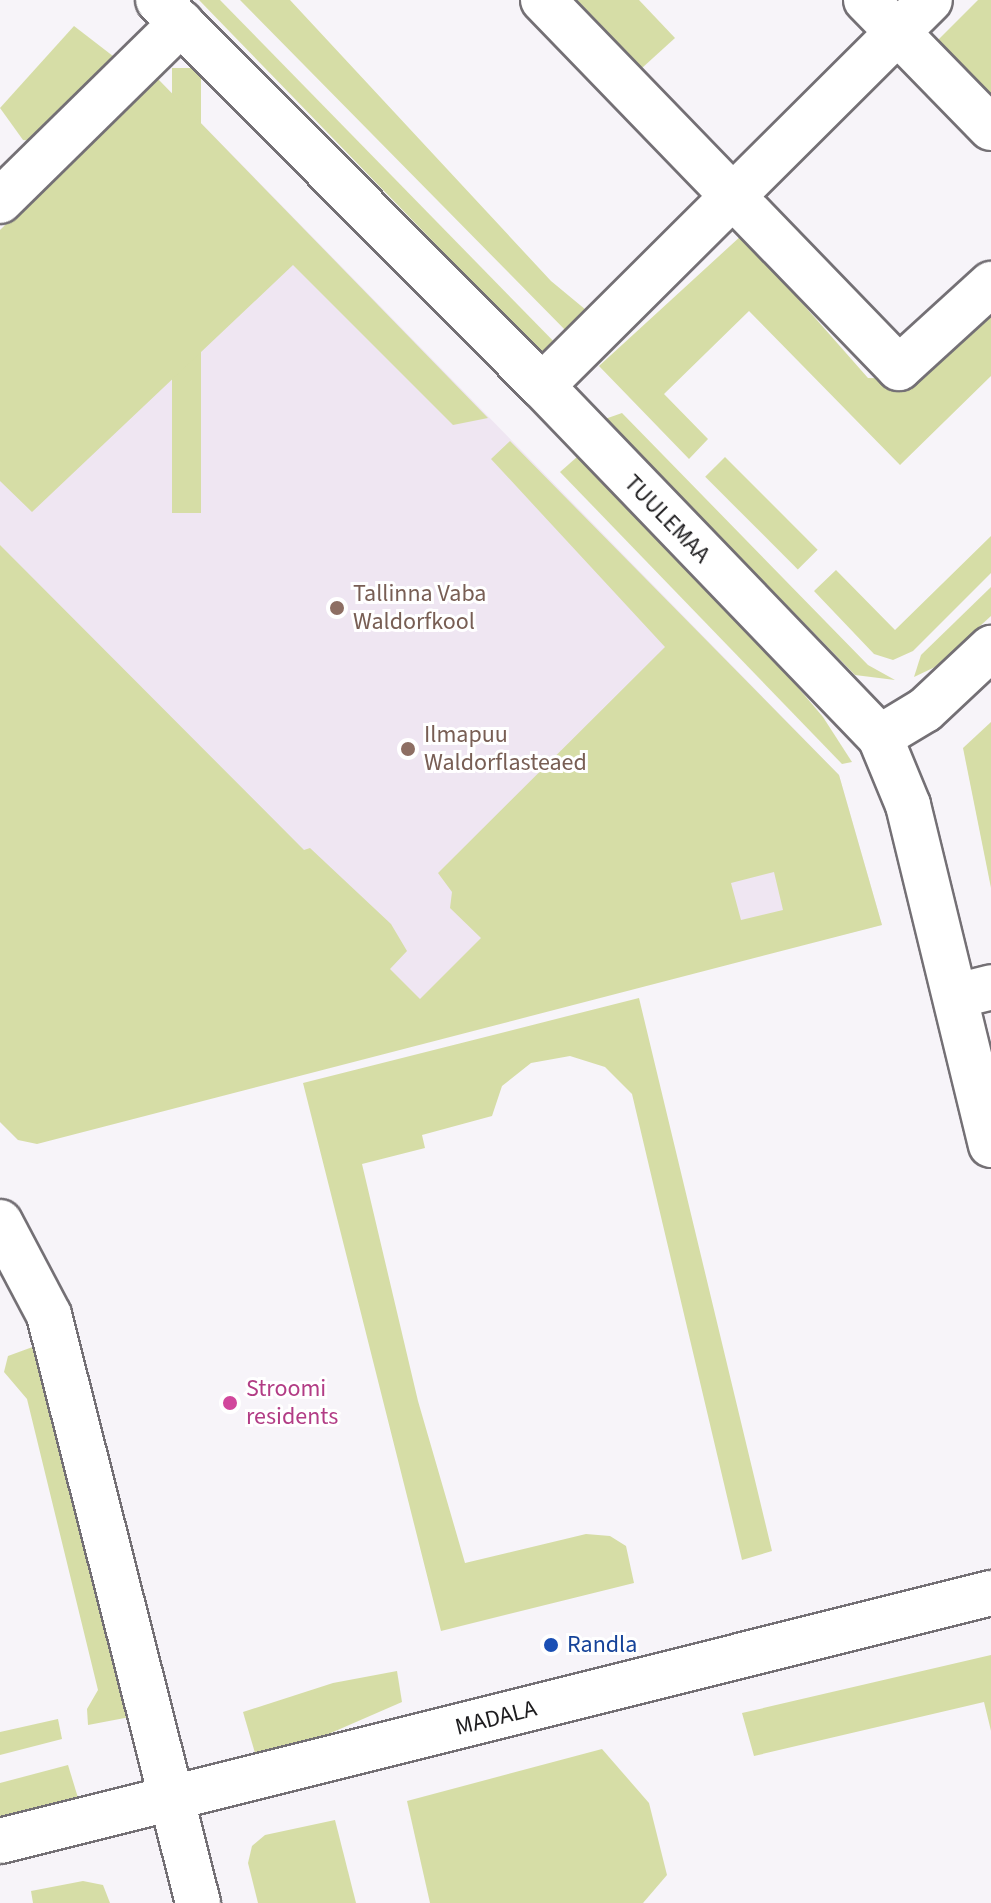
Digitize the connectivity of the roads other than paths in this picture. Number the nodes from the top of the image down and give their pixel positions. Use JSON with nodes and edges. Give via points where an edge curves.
{"nodes":[{"id":1,"x":543,"y":0,"type":"edge"},
{"id":2,"x":866,"y":0,"type":"edge"},
{"id":3,"x":930,"y":0,"type":"edge"},
{"id":4,"x":170,"y":12,"type":"edge"},
{"id":5,"x":897,"y":32,"type":"junction"},
{"id":6,"x":991,"y":128,"type":"edge"},
{"id":7,"x":732,"y":196,"type":"junction"},
{"id":8,"x":0,"y":201,"type":"edge"},
{"id":9,"x":991,"y":284,"type":"edge"},
{"id":10,"x":542,"y":386,"type":"junction"},
{"id":11,"x":991,"y":648,"type":"edge"},
{"id":12,"x":880,"y":737,"type":"junction"},
{"id":13,"x":973,"y":992,"type":"edge"},
{"id":14,"x":991,"y":1145,"type":"edge"},
{"id":15,"x":0,"y":1222,"type":"edge"},
{"id":16,"x":991,"y":1593,"type":"edge"},
{"id":17,"x":172,"y":1799,"type":"junction"},
{"id":18,"x":0,"y":1841,"type":"edge"},
{"id":19,"x":198,"y":1903,"type":"edge"}],
"edges":[{"from":1,"to":7,"type":"street"},
{"from":2,"to":5,"type":"street"},
{"from":3,"to":5,"type":"street"},
{"from":4,"to":8,"type":"street"},
{"from":4,"to":10,"type":"street","name":"TUULEMAA"},
{"from":5,"to":6,"type":"street"},
{"from":5,"to":7,"type":"street"},
{"from":7,"to":9,"type":"street","via":[[899,368]]},
{"from":7,"to":10,"type":"street"},
{"from":10,"to":12,"type":"street","name":"TUULEMAA"},
{"from":11,"to":12,"type":"street","via":[[925,710]]},
{"from":12,"to":13,"type":"street","name":"TUULEMAA"},
{"from":13,"to":14,"type":"street","name":"TUULEMAA"},
{"from":15,"to":17,"type":"street","via":[[49,1315]]},
{"from":16,"to":17,"type":"street","name":"MADALA"},
{"from":17,"to":18,"type":"street","name":"MADALA"},
{"from":17,"to":19,"type":"street"}]}
